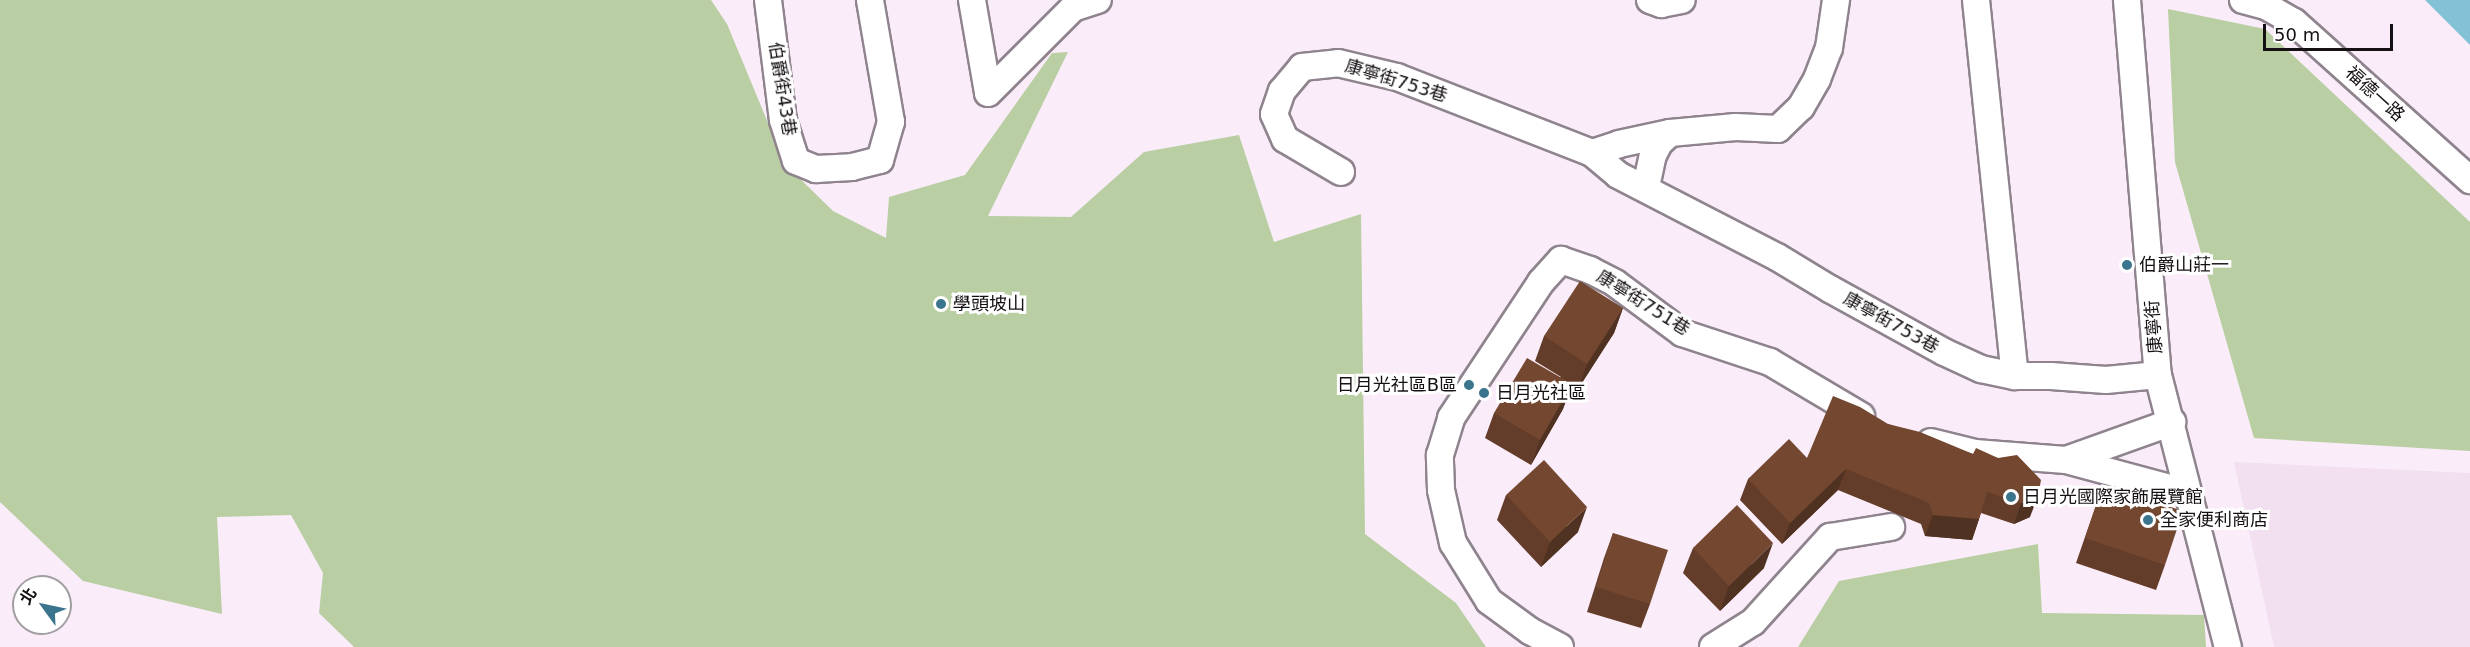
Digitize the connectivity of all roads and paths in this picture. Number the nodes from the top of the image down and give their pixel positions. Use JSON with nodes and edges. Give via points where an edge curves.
{"nodes":[{"id":1,"x":768,"y":0,"type":"edge"},
{"id":2,"x":870,"y":0,"type":"edge"},
{"id":3,"x":972,"y":0,"type":"edge"},
{"id":4,"x":1098,"y":0,"type":"edge"},
{"id":5,"x":1646,"y":0,"type":"edge"},
{"id":6,"x":1682,"y":0,"type":"edge"},
{"id":7,"x":1836,"y":0,"type":"edge"},
{"id":8,"x":1976,"y":0,"type":"edge"},
{"id":9,"x":2127,"y":0,"type":"edge"},
{"id":10,"x":2243,"y":0,"type":"edge"},
{"id":11,"x":1072,"y":4,"type":"edge"},
{"id":12,"x":1670,"y":133,"type":"junction"},
{"id":13,"x":1592,"y":153,"type":"junction"},
{"id":14,"x":1341,"y":172,"type":"dead end"},
{"id":15,"x":2470,"y":180,"type":"edge"},
{"id":16,"x":1646,"y":187,"type":"junction"},
{"id":17,"x":2158,"y":375,"type":"junction"},
{"id":18,"x":2015,"y":376,"type":"junction"},
{"id":19,"x":2172,"y":422,"type":"junction"},
{"id":20,"x":1878,"y":426,"type":"edge"},
{"id":21,"x":1910,"y":437,"type":"edge"},
{"id":22,"x":2066,"y":460,"type":"junction"},
{"id":23,"x":2188,"y":493,"type":"junction"},
{"id":24,"x":1891,"y":527,"type":"dead end"},
{"id":25,"x":1560,"y":647,"type":"edge"},
{"id":26,"x":1713,"y":647,"type":"edge"},
{"id":27,"x":2228,"y":647,"type":"edge"}],
"edges":[{"from":1,"to":2,"type":"street","name":"伯爵街43巷","via":[[783,120],[796,161],[816,169],[852,167],[880,160],[891,122]]},
{"from":3,"to":11,"type":"street","via":[[988,93]]},
{"from":4,"to":11,"type":"street"},
{"from":5,"to":6,"type":"street","via":[[1672,4]]},
{"from":7,"to":12,"type":"street","via":[[1829,48],[1817,79],[1801,107],[1779,129],[1736,127]]},
{"from":8,"to":18,"type":"street"},
{"from":9,"to":17,"type":"street","name":"康寧街"},
{"from":10,"to":15,"type":"street","name":"福德一路","via":[[2266,6],[2294,22]]},
{"from":12,"to":13,"type":"street"},
{"from":12,"to":16,"type":"street","via":[[1653,155]]},
{"from":13,"to":14,"type":"street","name":"康寧街753巷","via":[[1397,77],[1338,63],[1302,67],[1282,91],[1274,114],[1285,139]]},
{"from":13,"to":16,"type":"street","name":"康寧街753巷","via":[[1610,170]]},
{"from":16,"to":18,"type":"street","name":"康寧街753巷","via":[[1944,352],[1981,369]]},
{"from":17,"to":18,"type":"street","name":"康寧街753巷","via":[[2106,380]]},
{"from":17,"to":19,"type":"street","name":"康寧街"},
{"from":19,"to":22,"type":"street"},
{"from":19,"to":23,"type":"street","name":"康寧街"},
{"from":20,"to":25,"type":"street","name":"康寧街751巷","via":[[1770,363],[1682,333],[1615,283],[1561,260],[1541,282],[1451,418],[1440,455],[1441,490],[1452,543],[1458,553],[1489,601]]},
{"from":21,"to":22,"type":"street","via":[[1975,453]]},
{"from":22,"to":23,"type":"street"},
{"from":23,"to":27,"type":"street","name":"康寧街"},
{"from":24,"to":26,"type":"street","via":[[1830,537],[1753,622]]}]}
